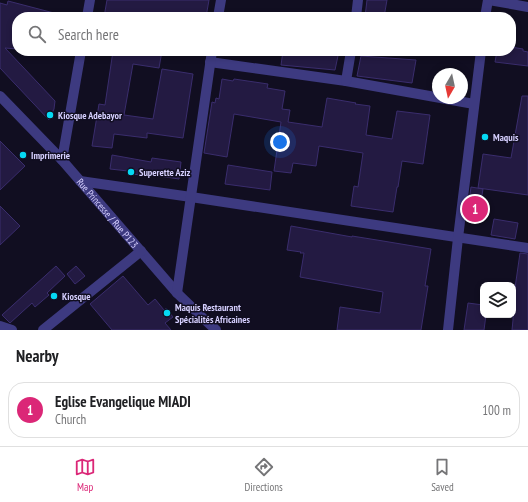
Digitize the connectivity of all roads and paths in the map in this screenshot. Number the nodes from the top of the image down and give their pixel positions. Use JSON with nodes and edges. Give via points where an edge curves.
{"nodes":[{"id":1,"x":90,"y":0,"type":"edge"},
{"id":2,"x":222,"y":0,"type":"edge"},
{"id":3,"x":358,"y":0,"type":"edge"},
{"id":4,"x":488,"y":0,"type":"edge"},
{"id":5,"x":528,"y":7,"type":"edge"},
{"id":6,"x":88,"y":12,"type":"edge"},
{"id":7,"x":219,"y":12,"type":"edge"},
{"id":8,"x":357,"y":12,"type":"edge"},
{"id":9,"x":486,"y":12,"type":"edge"},
{"id":10,"x":80,"y":56,"type":"edge"},
{"id":11,"x":211,"y":56,"type":"edge"},
{"id":12,"x":350,"y":56,"type":"edge"},
{"id":13,"x":480,"y":56,"type":"edge"},
{"id":14,"x":210,"y":62,"type":"junction"},
{"id":15,"x":346,"y":81,"type":"junction"},
{"id":16,"x":0,"y":96,"type":"edge"},
{"id":17,"x":474,"y":104,"type":"junction"},
{"id":18,"x":62,"y":160,"type":"junction"},
{"id":19,"x":80,"y":181,"type":"junction"},
{"id":20,"x":191,"y":197,"type":"junction"},
{"id":21,"x":458,"y":238,"type":"junction"},
{"id":22,"x":528,"y":248,"type":"edge"},
{"id":23,"x":141,"y":251,"type":"junction"},
{"id":24,"x":177,"y":293,"type":"junction"},
{"id":25,"x":0,"y":326,"type":"edge"},
{"id":26,"x":12,"y":330,"type":"edge"},
{"id":27,"x":43,"y":330,"type":"edge"},
{"id":28,"x":216,"y":330,"type":"edge"},
{"id":29,"x":448,"y":330,"type":"edge"}],
"edges":[{"from":1,"to":6,"type":"street"},
{"from":2,"to":7,"type":"street"},
{"from":3,"to":8,"type":"street"},
{"from":4,"to":5,"type":"street"},
{"from":4,"to":9,"type":"street"},
{"from":10,"to":18,"type":"street"},
{"from":11,"to":14,"type":"street"},
{"from":12,"to":15,"type":"street"},
{"from":13,"to":17,"type":"street"},
{"from":14,"to":15,"type":"street"},
{"from":14,"to":20,"type":"street"},
{"from":15,"to":17,"type":"street"},
{"from":16,"to":18,"type":"street","name":"Rue Princesse / Rue P123"},
{"from":17,"to":21,"type":"street"},
{"from":18,"to":19,"type":"street","name":"Rue Princesse / Rue P123"},
{"from":19,"to":20,"type":"street"},
{"from":19,"to":23,"type":"street","name":"Rue Princesse / Rue P123"},
{"from":20,"to":21,"type":"street"},
{"from":20,"to":24,"type":"street"},
{"from":21,"to":22,"type":"street"},
{"from":21,"to":29,"type":"street"},
{"from":23,"to":24,"type":"street","name":"Rue Princesse / Rue P123"},
{"from":23,"to":27,"type":"street"},
{"from":24,"to":28,"type":"street","name":"Rue Princesse / Rue P123"},
{"from":25,"to":26,"type":"street"}]}
